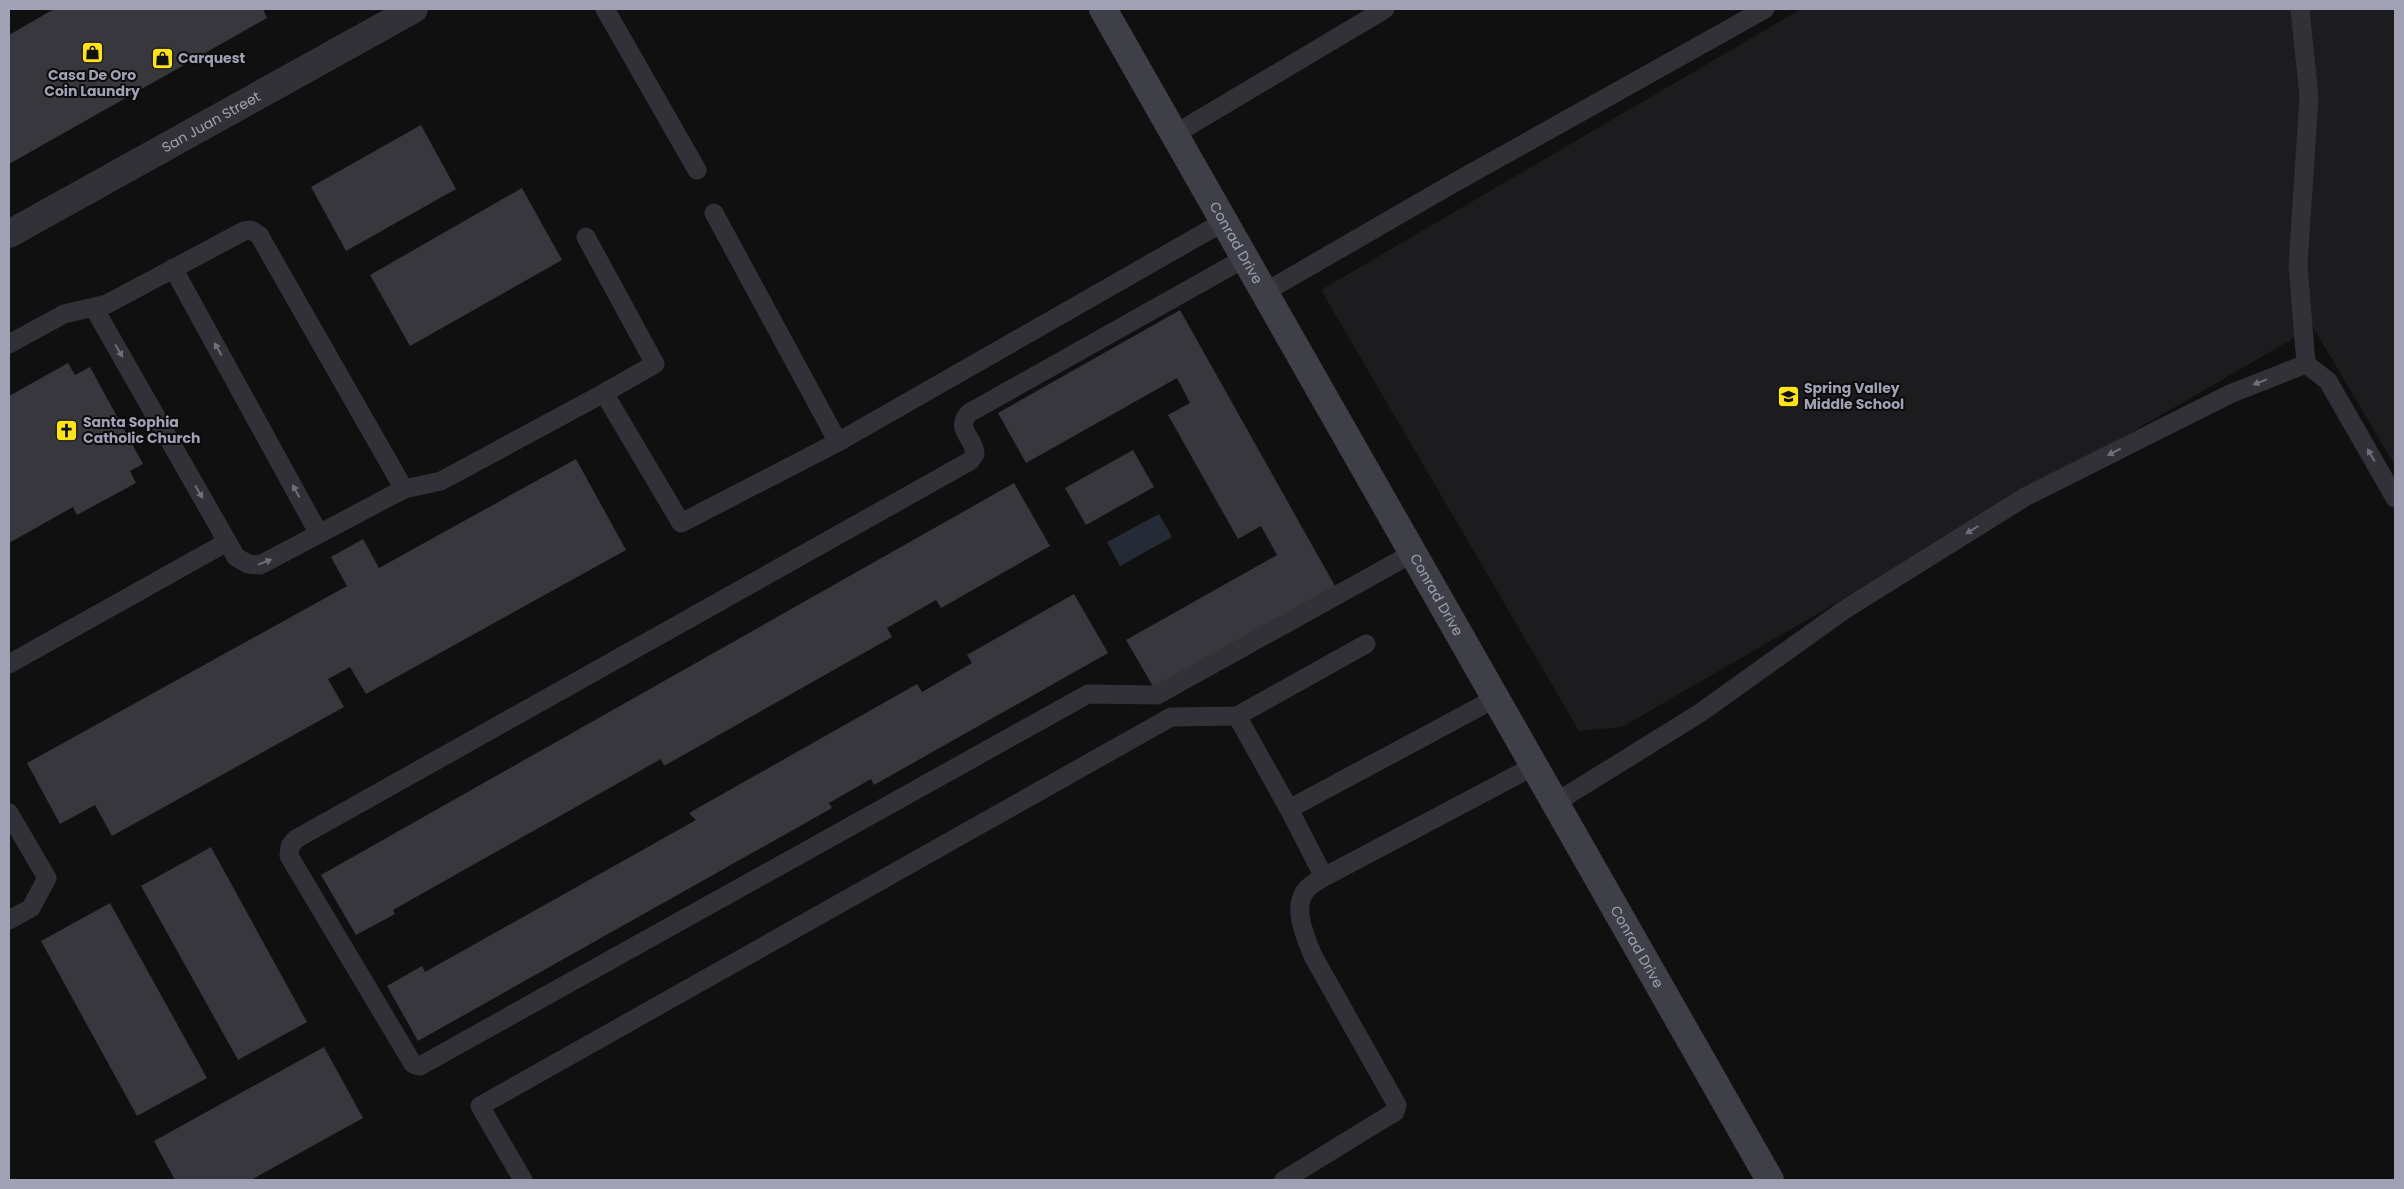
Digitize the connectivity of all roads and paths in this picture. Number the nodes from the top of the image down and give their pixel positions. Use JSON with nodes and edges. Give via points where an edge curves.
{"nodes":[{"id":1,"x":414,"y":9,"type":"edge"},
{"id":2,"x":605,"y":9,"type":"edge"},
{"id":3,"x":1104,"y":9,"type":"edge"},
{"id":4,"x":1385,"y":9,"type":"edge"},
{"id":5,"x":1765,"y":9,"type":"edge"},
{"id":6,"x":2300,"y":9,"type":"edge"},
{"id":7,"x":1175,"y":134,"type":"junction"},
{"id":8,"x":697,"y":170,"type":"dead end"},
{"id":9,"x":714,"y":213,"type":"dead end"},
{"id":10,"x":1225,"y":221,"type":"junction"},
{"id":11,"x":9,"y":234,"type":"edge"},
{"id":12,"x":586,"y":237,"type":"dead end"},
{"id":13,"x":1245,"y":258,"type":"junction"},
{"id":14,"x":173,"y":268,"type":"junction"},
{"id":15,"x":1265,"y":292,"type":"junction"},
{"id":16,"x":94,"y":308,"type":"junction"},
{"id":17,"x":9,"y":344,"type":"edge"},
{"id":18,"x":2306,"y":364,"type":"junction"},
{"id":19,"x":604,"y":393,"type":"junction"},
{"id":20,"x":838,"y":442,"type":"junction"},
{"id":21,"x":404,"y":489,"type":"junction"},
{"id":22,"x":2395,"y":498,"type":"edge"},
{"id":23,"x":320,"y":534,"type":"junction"},
{"id":24,"x":227,"y":542,"type":"junction"},
{"id":25,"x":1413,"y":553,"type":"junction"},
{"id":26,"x":1366,"y":644,"type":"dead end"},
{"id":27,"x":9,"y":664,"type":"edge"},
{"id":28,"x":1496,"y":698,"type":"junction"},
{"id":29,"x":1236,"y":716,"type":"junction"},
{"id":30,"x":1534,"y":766,"type":"junction"},
{"id":31,"x":1555,"y":803,"type":"junction"},
{"id":32,"x":1289,"y":810,"type":"junction"},
{"id":33,"x":9,"y":813,"type":"edge"},
{"id":34,"x":1324,"y":877,"type":"junction"},
{"id":35,"x":9,"y":920,"type":"edge"},
{"id":36,"x":523,"y":1180,"type":"edge"},
{"id":37,"x":1284,"y":1180,"type":"edge"},
{"id":38,"x":1770,"y":1180,"type":"edge"}],
"edges":[{"from":1,"to":11,"type":"street","name":"San Juan Street"},
{"from":2,"to":8,"type":"lane"},
{"from":3,"to":7,"type":"street","name":"Conrad Drive"},
{"from":4,"to":7,"type":"lane"},
{"from":5,"to":15,"type":"lane"},
{"from":6,"to":18,"type":"lane","via":[[2309,97],[2298,265]]},
{"from":7,"to":10,"type":"street","name":"Conrad Drive"},
{"from":9,"to":20,"type":"lane"},
{"from":10,"to":13,"type":"street","name":"Conrad Drive"},
{"from":10,"to":20,"type":"lane"},
{"from":12,"to":19,"type":"lane","via":[[655,364]]},
{"from":13,"to":15,"type":"street","name":"Conrad Drive"},
{"from":13,"to":25,"type":"lane","via":[[969,413],[963,419],[963,427],[975,448],[970,461],[296,839],[290,846],[289,856],[413,1064],[420,1066],[1088,694],[1157,695]]},
{"from":14,"to":16,"type":"lane"},
{"from":14,"to":21,"type":"lane","via":[[244,231],[252,230],[259,235]]},
{"from":23,"to":14,"type":"lane","one_way":true},
{"from":15,"to":25,"type":"street","name":"Conrad Drive"},
{"from":16,"to":17,"type":"lane","via":[[64,314]]},
{"from":16,"to":24,"type":"lane","one_way":true},
{"from":22,"to":18,"type":"lane","one_way":true,"via":[[2328,381]]},
{"from":18,"to":31,"type":"lane","one_way":true,"via":[[2230,394],[2025,497],[1844,610],[1700,713]]},
{"from":19,"to":20,"type":"lane","via":[[681,524]]},
{"from":19,"to":21,"type":"lane","via":[[441,481]]},
{"from":21,"to":23,"type":"lane"},
{"from":24,"to":23,"type":"lane","one_way":true,"via":[[236,557],[248,564],[260,565]]},
{"from":24,"to":27,"type":"lane"},
{"from":25,"to":28,"type":"street","name":"Conrad Drive"},
{"from":26,"to":29,"type":"lane"},
{"from":28,"to":30,"type":"street","name":"Conrad Drive"},
{"from":28,"to":32,"type":"lane"},
{"from":29,"to":32,"type":"lane"},
{"from":29,"to":36,"type":"lane","via":[[1170,717],[480,1106]]},
{"from":30,"to":31,"type":"street","name":"Conrad Drive"},
{"from":30,"to":34,"type":"lane"},
{"from":31,"to":38,"type":"street","name":"Conrad Drive"},
{"from":32,"to":34,"type":"lane"},
{"from":33,"to":35,"type":"lane","via":[[47,878],[31,908]]},
{"from":34,"to":37,"type":"lane","via":[[1306,889],[1299,909],[1303,932],[1313,956],[1397,1105],[1395,1112]]}]}
